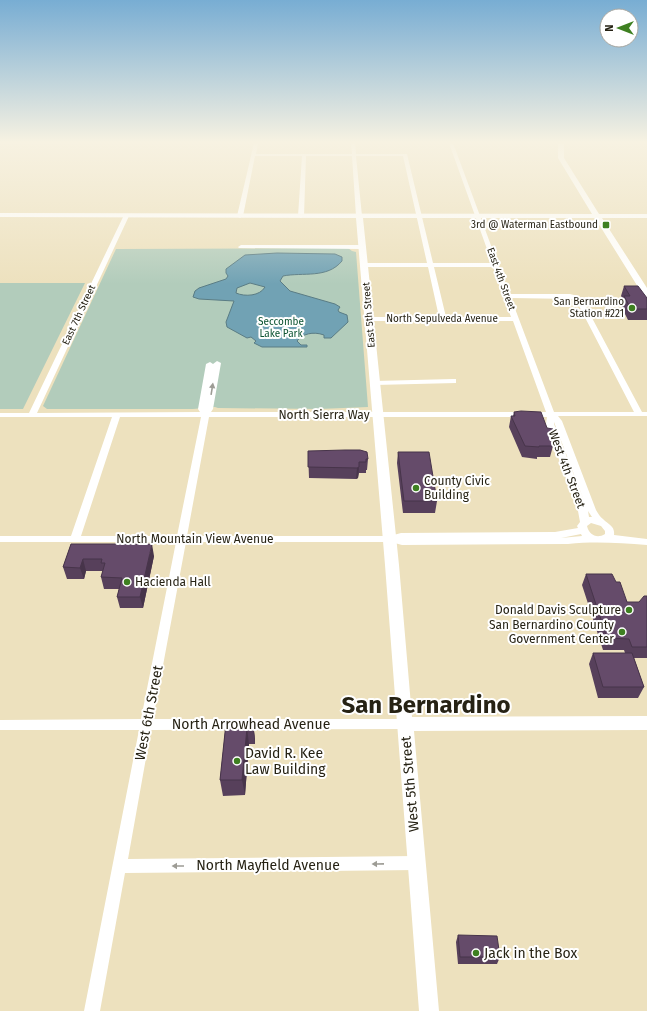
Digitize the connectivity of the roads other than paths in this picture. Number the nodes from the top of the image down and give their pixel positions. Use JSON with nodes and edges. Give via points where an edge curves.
{"nodes":[{"id":1,"x":246,"y":190,"type":"edge"},
{"id":2,"x":302,"y":190,"type":"edge"},
{"id":3,"x":357,"y":190,"type":"edge"},
{"id":4,"x":412,"y":190,"type":"edge"},
{"id":5,"x":468,"y":190,"type":"edge"},
{"id":6,"x":580,"y":190,"type":"edge"},
{"id":7,"x":0,"y":216,"type":"edge"},
{"id":8,"x":126,"y":216,"type":"junction"},
{"id":9,"x":240,"y":216,"type":"junction"},
{"id":10,"x":301,"y":216,"type":"junction"},
{"id":11,"x":359,"y":216,"type":"junction"},
{"id":12,"x":418,"y":216,"type":"junction"},
{"id":13,"x":478,"y":216,"type":"junction"},
{"id":14,"x":596,"y":216,"type":"junction"},
{"id":15,"x":647,"y":216,"type":"edge"},
{"id":16,"x":241,"y":247,"type":"dead end"},
{"id":17,"x":363,"y":247,"type":"junction"},
{"id":18,"x":364,"y":264,"type":"junction"},
{"id":19,"x":430,"y":265,"type":"junction"},
{"id":20,"x":496,"y":265,"type":"junction"},
{"id":21,"x":647,"y":294,"type":"edge"},
{"id":22,"x":507,"y":296,"type":"junction"},
{"id":23,"x":369,"y":319,"type":"junction"},
{"id":24,"x":443,"y":319,"type":"junction"},
{"id":25,"x":516,"y":319,"type":"junction"},
{"id":26,"x":213,"y":363,"type":"dead end"},
{"id":27,"x":453,"y":381,"type":"dead end"},
{"id":28,"x":375,"y":383,"type":"junction"},
{"id":29,"x":378,"y":414,"type":"junction"},
{"id":30,"x":551,"y":414,"type":"junction"},
{"id":31,"x":643,"y":414,"type":"edge"},
{"id":32,"x":0,"y":415,"type":"edge"},
{"id":33,"x":32,"y":415,"type":"junction"},
{"id":34,"x":117,"y":415,"type":"junction"},
{"id":35,"x":205,"y":415,"type":"junction"},
{"id":36,"x":600,"y":522,"type":"junction"},
{"id":37,"x":583,"y":526,"type":"junction"},
{"id":38,"x":608,"y":534,"type":"junction"},
{"id":39,"x":647,"y":536,"type":"edge"},
{"id":40,"x":182,"y":538,"type":"junction"},
{"id":41,"x":590,"y":538,"type":"junction"},
{"id":42,"x":0,"y":539,"type":"edge"},
{"id":43,"x":75,"y":539,"type":"junction"},
{"id":44,"x":390,"y":539,"type":"junction"},
{"id":45,"x":647,"y":542,"type":"edge"},
{"id":46,"x":647,"y":723,"type":"edge"},
{"id":47,"x":0,"y":724,"type":"edge"},
{"id":48,"x":147,"y":724,"type":"junction"},
{"id":49,"x":405,"y":724,"type":"junction"},
{"id":50,"x":417,"y":863,"type":"junction"},
{"id":51,"x":120,"y":866,"type":"junction"},
{"id":52,"x":92,"y":1011,"type":"edge"},
{"id":53,"x":429,"y":1011,"type":"edge"}],
"edges":[{"from":1,"to":9,"type":"street"},
{"from":2,"to":10,"type":"street"},
{"from":3,"to":11,"type":"street"},
{"from":4,"to":12,"type":"street"},
{"from":5,"to":13,"type":"street","name":"East 4th Street"},
{"from":6,"to":14,"type":"main road"},
{"from":7,"to":8,"type":"main road"},
{"from":8,"to":9,"type":"main road"},
{"from":8,"to":33,"type":"street","name":"East 7th Street"},
{"from":9,"to":10,"type":"main road"},
{"from":10,"to":11,"type":"main road"},
{"from":11,"to":12,"type":"main road"},
{"from":11,"to":17,"type":"main road","name":"East 5th Street"},
{"from":12,"to":13,"type":"main road"},
{"from":12,"to":19,"type":"street"},
{"from":13,"to":14,"type":"main road"},
{"from":13,"to":20,"type":"street","name":"East 4th Street"},
{"from":14,"to":15,"type":"main road"},
{"from":14,"to":21,"type":"main road"},
{"from":16,"to":17,"type":"street"},
{"from":17,"to":18,"type":"main road","name":"East 5th Street"},
{"from":18,"to":19,"type":"street"},
{"from":18,"to":23,"type":"main road","name":"East 5th Street"},
{"from":19,"to":20,"type":"street"},
{"from":19,"to":24,"type":"street"},
{"from":20,"to":22,"type":"street","name":"East 4th Street"},
{"from":22,"to":25,"type":"street","name":"East 4th Street"},
{"from":22,"to":31,"type":"street","via":[[576,297]]},
{"from":23,"to":24,"type":"street","name":"North Sepulveda Avenue"},
{"from":23,"to":28,"type":"main road","name":"East 5th Street"},
{"from":24,"to":25,"type":"street","name":"North Sepulveda Avenue"},
{"from":25,"to":30,"type":"street","name":"East 4th Street"},
{"from":26,"to":35,"type":"street","name":"West 6th Street","via":[[202,409]]},
{"from":27,"to":28,"type":"street"},
{"from":28,"to":29,"type":"main road","name":"East 5th Street"},
{"from":29,"to":30,"type":"street","name":"North Sierra Way"},
{"from":29,"to":35,"type":"street","name":"North Sierra Way"},
{"from":29,"to":44,"type":"main road","name":"West 5th Street"},
{"from":30,"to":31,"type":"street","name":"North Sierra Way"},
{"from":30,"to":36,"type":"street","name":"West 4th Street","via":[[558,421],[592,510]]},
{"from":30,"to":37,"type":"street","name":"West 4th Street","via":[[550,424],[583,511]]},
{"from":32,"to":33,"type":"street","name":"North Sierra Way"},
{"from":33,"to":34,"type":"street","name":"North Sierra Way"},
{"from":34,"to":35,"type":"street","name":"North Sierra Way"},
{"from":34,"to":43,"type":"street"},
{"from":35,"to":40,"type":"street","name":"West 6th Street"},
{"from":36,"to":37,"type":"street","via":[[590,520]]},
{"from":36,"to":38,"type":"street","via":[[604,524]]},
{"from":37,"to":41,"type":"street"},
{"from":37,"to":44,"type":"street","name":"North Mountain View Avenue","via":[[570,534],[401,536]]},
{"from":38,"to":39,"type":"street"},
{"from":38,"to":41,"type":"street","via":[[599,540]]},
{"from":38,"to":45,"type":"street"},
{"from":40,"to":43,"type":"street","name":"North Mountain View Avenue"},
{"from":40,"to":44,"type":"street","name":"North Mountain View Avenue"},
{"from":40,"to":48,"type":"street","name":"West 6th Street"},
{"from":41,"to":44,"type":"street","name":"North Mountain View Avenue","via":[[568,541],[496,542],[402,542]]},
{"from":42,"to":43,"type":"street","name":"North Mountain View Avenue"},
{"from":44,"to":49,"type":"main road","name":"West 5th Street"},
{"from":46,"to":49,"type":"main road","name":"North Arrowhead Avenue"},
{"from":47,"to":48,"type":"street","name":"North Arrowhead Avenue"},
{"from":48,"to":49,"type":"street","name":"North Arrowhead Avenue"},
{"from":48,"to":51,"type":"street","name":"West 6th Street"},
{"from":49,"to":50,"type":"main road","name":"West 5th Street"},
{"from":50,"to":51,"type":"street","name":"North Mayfield Avenue","one_way":true},
{"from":50,"to":53,"type":"main road","name":"West 5th Street"},
{"from":51,"to":52,"type":"street","name":"West 6th Street"}]}
